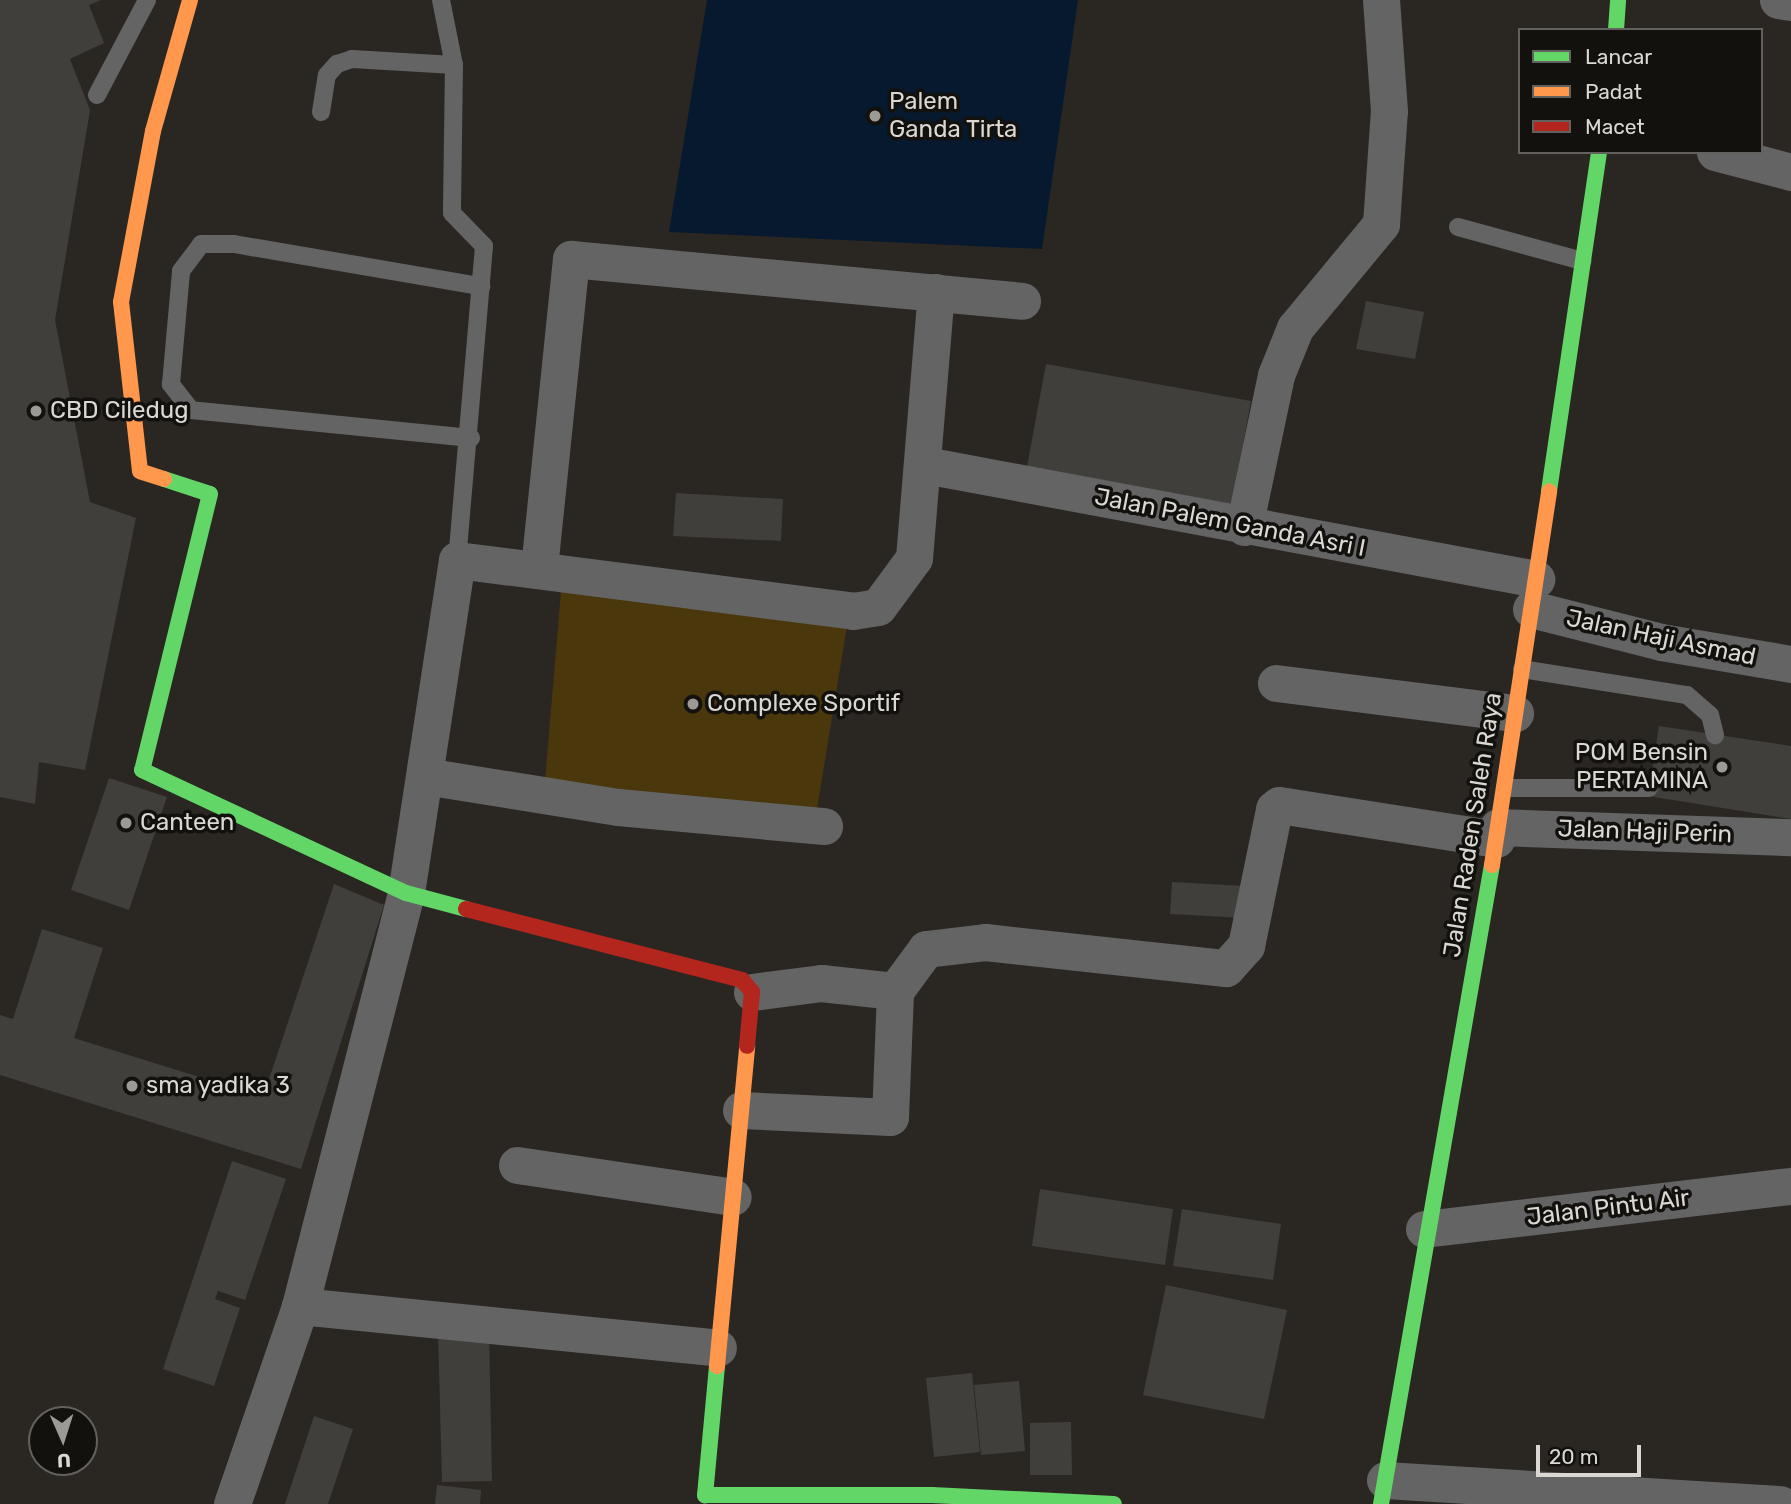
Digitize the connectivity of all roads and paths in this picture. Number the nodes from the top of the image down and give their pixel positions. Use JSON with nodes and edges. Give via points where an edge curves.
{"nodes":[{"id":1,"x":147,"y":0,"type":"edge"},
{"id":2,"x":190,"y":0,"type":"edge"},
{"id":3,"x":441,"y":0,"type":"edge"},
{"id":4,"x":1381,"y":0,"type":"edge"},
{"id":5,"x":1778,"y":0,"type":"edge"},
{"id":6,"x":1620,"y":1,"type":"edge"},
{"id":7,"x":1791,"y":2,"type":"edge"},
{"id":8,"x":1616,"y":28,"type":"edge"},
{"id":9,"x":454,"y":65,"type":"junction"},
{"id":10,"x":97,"y":96,"type":"dead end"},
{"id":11,"x":321,"y":112,"type":"dead end"},
{"id":12,"x":1599,"y":154,"type":"edge"},
{"id":13,"x":1723,"y":154,"type":"edge"},
{"id":14,"x":1791,"y":172,"type":"edge"},
{"id":15,"x":1458,"y":227,"type":"dead end"},
{"id":16,"x":1582,"y":261,"type":"junction"},
{"id":17,"x":481,"y":286,"type":"junction"},
{"id":18,"x":936,"y":292,"type":"junction"},
{"id":19,"x":1022,"y":301,"type":"dead end"},
{"id":20,"x":471,"y":438,"type":"junction"},
{"id":21,"x":925,"y":465,"type":"junction"},
{"id":22,"x":1244,"y":527,"type":"junction"},
{"id":23,"x":457,"y":560,"type":"junction"},
{"id":24,"x":539,"y":568,"type":"junction"},
{"id":25,"x":1533,"y":594,"type":"junction"},
{"id":26,"x":1791,"y":664,"type":"edge"},
{"id":27,"x":1522,"y":669,"type":"junction"},
{"id":28,"x":1276,"y":683,"type":"dead end"},
{"id":29,"x":1515,"y":713,"type":"junction"},
{"id":30,"x":1715,"y":735,"type":"dead end"},
{"id":31,"x":437,"y":778,"type":"dead end"},
{"id":32,"x":1505,"y":788,"type":"junction"},
{"id":33,"x":1649,"y":788,"type":"dead end"},
{"id":34,"x":824,"y":826,"type":"dead end"},
{"id":35,"x":1497,"y":833,"type":"junction"},
{"id":36,"x":1791,"y":836,"type":"edge"},
{"id":37,"x":406,"y":893,"type":"junction"},
{"id":38,"x":895,"y":991,"type":"junction"},
{"id":39,"x":752,"y":992,"type":"junction"},
{"id":40,"x":741,"y":1110,"type":"junction"},
{"id":41,"x":517,"y":1165,"type":"dead end"},
{"id":42,"x":1791,"y":1186,"type":"edge"},
{"id":43,"x":733,"y":1197,"type":"junction"},
{"id":44,"x":1424,"y":1229,"type":"junction"},
{"id":45,"x":300,"y":1306,"type":"junction"},
{"id":46,"x":718,"y":1348,"type":"junction"},
{"id":47,"x":1383,"y":1492,"type":"edge"},
{"id":48,"x":232,"y":1504,"type":"edge"},
{"id":49,"x":1114,"y":1504,"type":"edge"},
{"id":50,"x":1774,"y":1504,"type":"edge"},
{"id":51,"x":1780,"y":1504,"type":"edge"}],
"edges":[{"from":1,"to":10,"type":"lane"},
{"from":2,"to":37,"type":"street","via":[[153,131],[121,302],[140,471],[210,494],[142,770]]},
{"from":3,"to":9,"type":"lane"},
{"from":4,"to":22,"type":"street","via":[[1389,111],[1381,224],[1294,328],[1276,375]]},
{"from":5,"to":7,"type":"street"},
{"from":6,"to":8,"type":"street"},
{"from":9,"to":11,"type":"lane","via":[[352,59],[337,64],[327,75]]},
{"from":9,"to":17,"type":"lane","via":[[452,213],[484,246]]},
{"from":12,"to":16,"type":"street","name":"Jalan Raden Saleh Raya"},
{"from":13,"to":14,"type":"street"},
{"from":15,"to":16,"type":"lane"},
{"from":16,"to":25,"type":"street","name":"Jalan Raden Saleh Raya"},
{"from":17,"to":20,"type":"lane"},
{"from":17,"to":20,"type":"lane","via":[[234,244],[201,244],[181,271],[171,384],[191,410]]},
{"from":18,"to":19,"type":"street"},
{"from":18,"to":21,"type":"street"},
{"from":18,"to":24,"type":"street","via":[[571,259]]},
{"from":20,"to":23,"type":"lane"},
{"from":21,"to":22,"type":"street","name":"Jalan Palem Ganda Asri I"},
{"from":21,"to":24,"type":"street","via":[[914,558],[878,607],[853,611]]},
{"from":22,"to":25,"type":"street","name":"Jalan Palem Ganda Asri I"},
{"from":23,"to":24,"type":"street"},
{"from":23,"to":37,"type":"street"},
{"from":25,"to":26,"type":"street","name":"Jalan Haji Asmad","via":[[1661,642]]},
{"from":25,"to":27,"type":"street","name":"Jalan Raden Saleh Raya"},
{"from":27,"to":29,"type":"street","name":"Jalan Raden Saleh Raya"},
{"from":27,"to":30,"type":"lane","via":[[1687,695],[1710,715]]},
{"from":28,"to":29,"type":"street"},
{"from":29,"to":32,"type":"street","name":"Jalan Raden Saleh Raya"},
{"from":31,"to":34,"type":"street","via":[[618,807]]},
{"from":32,"to":33,"type":"lane"},
{"from":32,"to":35,"type":"street","name":"Jalan Raden Saleh Raya"},
{"from":35,"to":36,"type":"street","name":"Jalan Haji Perin"},
{"from":35,"to":38,"type":"street","name":"Jalan Haji Perin","via":[[1285,805],[1274,809],[1246,946],[1226,968],[985,942],[926,949]]},
{"from":35,"to":44,"type":"street","name":"Jalan Raden Saleh Raya"},
{"from":37,"to":39,"type":"street","via":[[742,980]]},
{"from":37,"to":45,"type":"street"},
{"from":38,"to":39,"type":"street","via":[[821,983]]},
{"from":38,"to":40,"type":"street","via":[[890,1117]]},
{"from":39,"to":40,"type":"street"},
{"from":40,"to":43,"type":"street"},
{"from":41,"to":43,"type":"street"},
{"from":42,"to":44,"type":"street","name":"Jalan Pintu Air"},
{"from":43,"to":46,"type":"street"},
{"from":44,"to":47,"type":"street","name":"Jalan Raden Saleh Raya"},
{"from":45,"to":46,"type":"street"},
{"from":45,"to":48,"type":"street"},
{"from":46,"to":49,"type":"street","via":[[705,1495],[932,1495]]},
{"from":47,"to":50,"type":"street"},
{"from":50,"to":51,"type":"street"}]}
